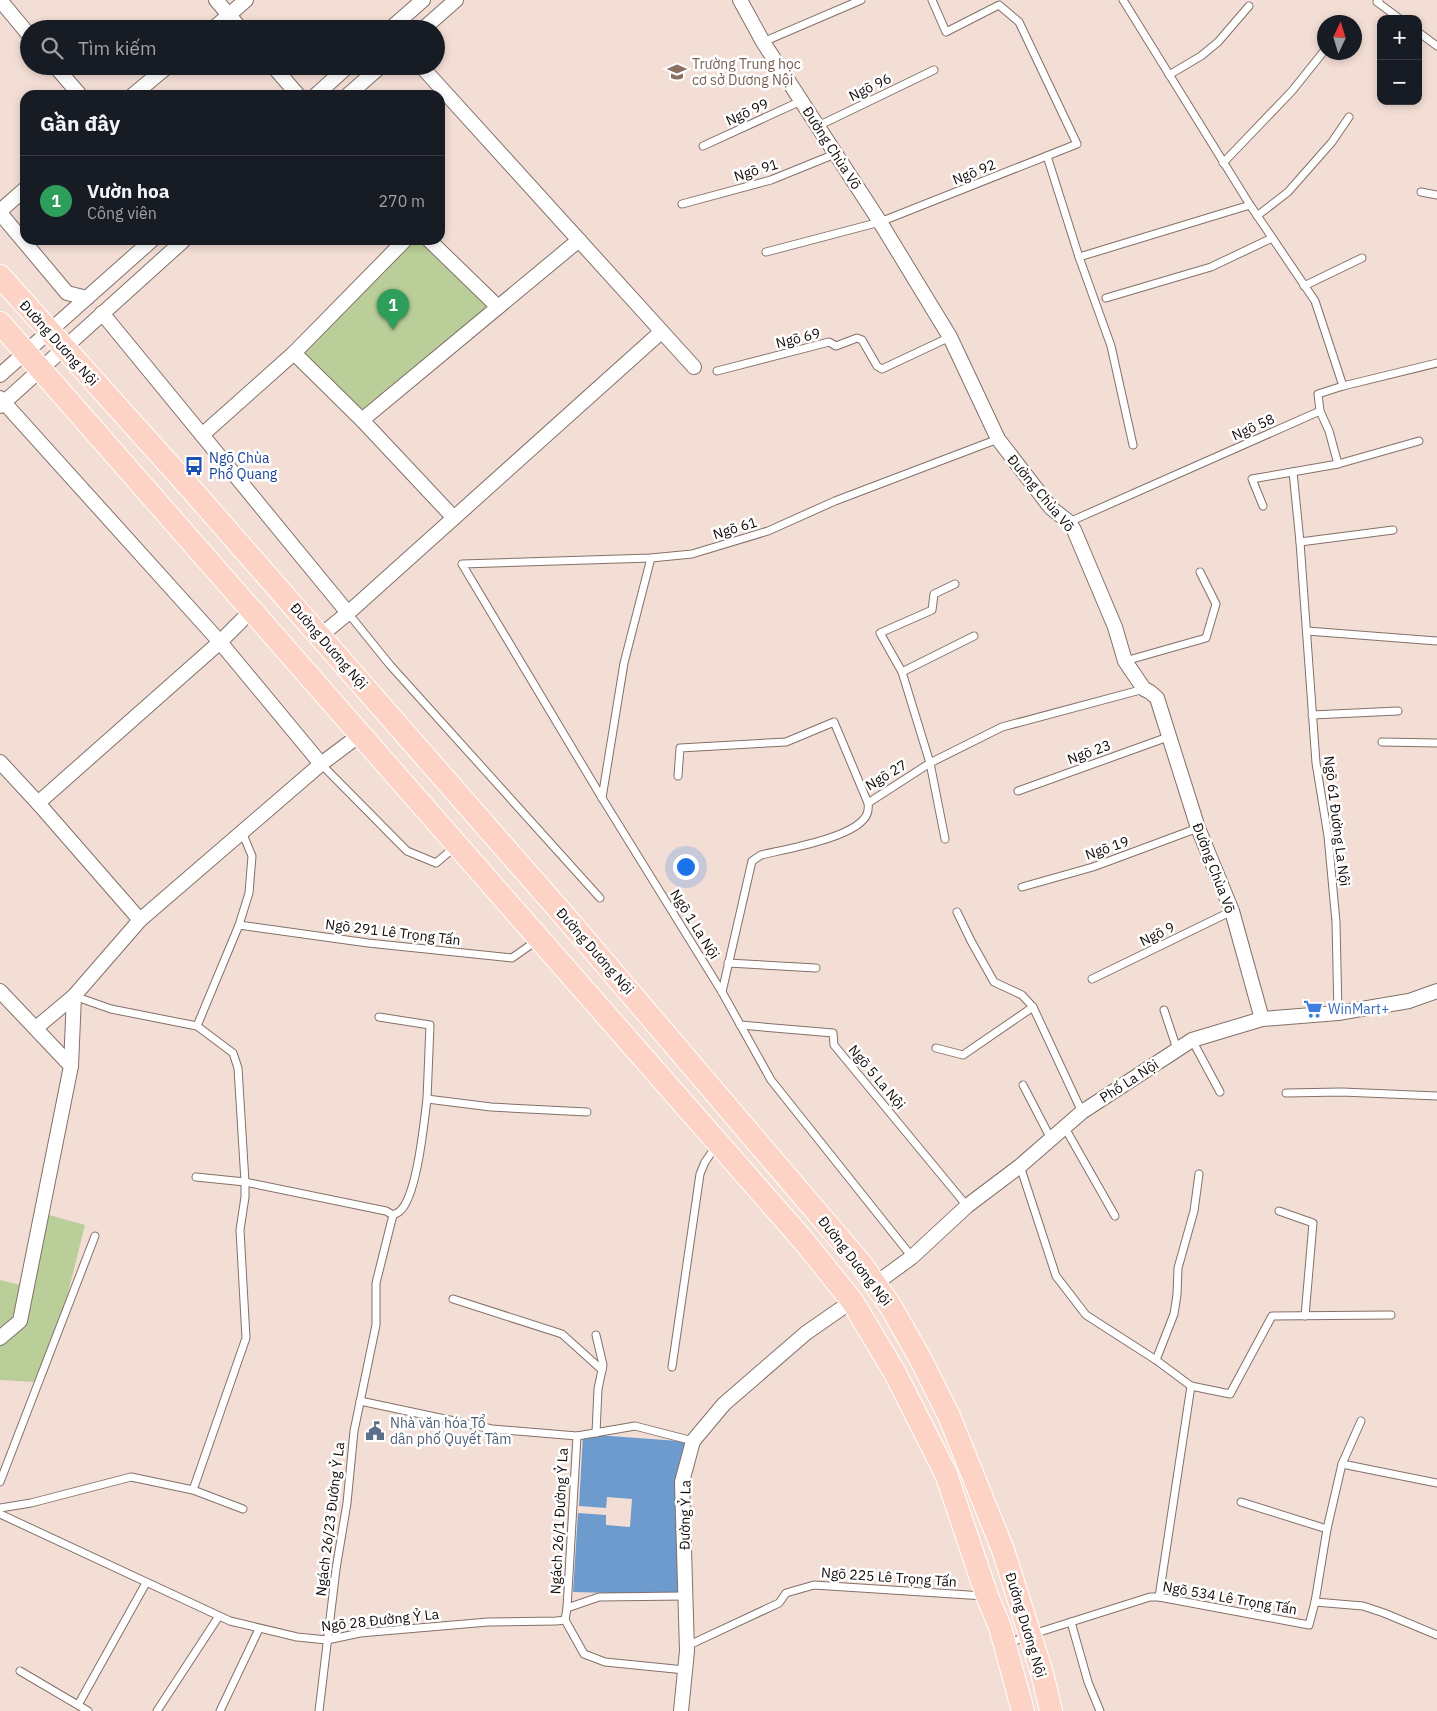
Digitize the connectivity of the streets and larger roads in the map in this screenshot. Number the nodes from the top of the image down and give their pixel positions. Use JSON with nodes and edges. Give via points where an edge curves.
{"nodes":[{"id":1,"x":0,"y":0,"type":"edge"},
{"id":2,"x":216,"y":0,"type":"edge"},
{"id":3,"x":246,"y":0,"type":"edge"},
{"id":4,"x":423,"y":0,"type":"edge"},
{"id":5,"x":456,"y":0,"type":"edge"},
{"id":6,"x":740,"y":0,"type":"edge"},
{"id":7,"x":229,"y":15,"type":"junction"},
{"id":8,"x":223,"y":20,"type":"edge"},
{"id":9,"x":233,"y":20,"type":"edge"},
{"id":10,"x":400,"y":20,"type":"edge"},
{"id":11,"x":433,"y":20,"type":"edge"},
{"id":12,"x":20,"y":23,"type":"edge"},
{"id":13,"x":63,"y":75,"type":"edge"},
{"id":14,"x":157,"y":75,"type":"edge"},
{"id":15,"x":281,"y":75,"type":"edge"},
{"id":16,"x":338,"y":75,"type":"edge"},
{"id":17,"x":370,"y":75,"type":"edge"},
{"id":18,"x":429,"y":75,"type":"edge"},
{"id":19,"x":76,"y":90,"type":"edge"},
{"id":20,"x":139,"y":90,"type":"edge"},
{"id":21,"x":294,"y":90,"type":"edge"},
{"id":22,"x":322,"y":90,"type":"edge"},
{"id":23,"x":354,"y":90,"type":"edge"},
{"id":24,"x":443,"y":90,"type":"edge"},
{"id":25,"x":445,"y":92,"type":"edge"},
{"id":26,"x":20,"y":194,"type":"edge"},
{"id":27,"x":0,"y":212,"type":"edge"},
{"id":28,"x":20,"y":237,"type":"edge"},
{"id":29,"x":579,"y":240,"type":"junction"},
{"id":30,"x":27,"y":245,"type":"edge"},
{"id":31,"x":146,"y":245,"type":"edge"},
{"id":32,"x":178,"y":245,"type":"edge"},
{"id":33,"x":400,"y":245,"type":"edge"},
{"id":34,"x":434,"y":245,"type":"edge"},
{"id":35,"x":0,"y":276,"type":"edge"},
{"id":36,"x":87,"y":298,"type":"junction"},
{"id":37,"x":498,"y":307,"type":"junction"},
{"id":38,"x":102,"y":313,"type":"junction"},
{"id":39,"x":0,"y":322,"type":"edge"},
{"id":40,"x":661,"y":332,"type":"junction"},
{"id":41,"x":56,"y":340,"type":"junction"},
{"id":42,"x":294,"y":353,"type":"junction"},
{"id":43,"x":34,"y":360,"type":"junction"},
{"id":44,"x":694,"y":367,"type":"dead end"},
{"id":45,"x":0,"y":374,"type":"edge"},
{"id":46,"x":2,"y":402,"type":"edge"},
{"id":47,"x":362,"y":420,"type":"junction"},
{"id":48,"x":202,"y":435,"type":"junction"},
{"id":49,"x":454,"y":518,"type":"junction"},
{"id":50,"x":252,"y":610,"type":"junction"},
{"id":51,"x":348,"y":613,"type":"junction"},
{"id":52,"x":320,"y":636,"type":"junction"},
{"id":53,"x":220,"y":642,"type":"junction"},
{"id":54,"x":361,"y":734,"type":"junction"},
{"id":55,"x":0,"y":762,"type":"edge"},
{"id":56,"x":321,"y":764,"type":"junction"},
{"id":57,"x":38,"y":803,"type":"junction"},
{"id":58,"x":140,"y":920,"type":"junction"},
{"id":59,"x":0,"y":991,"type":"edge"},
{"id":60,"x":1437,"y":991,"type":"edge"},
{"id":61,"x":74,"y":996,"type":"junction"},
{"id":62,"x":1262,"y":1019,"type":"junction"},
{"id":63,"x":36,"y":1028,"type":"junction"},
{"id":64,"x":71,"y":1066,"type":"junction"},
{"id":65,"x":875,"y":1284,"type":"junction"},
{"id":66,"x":852,"y":1301,"type":"junction"},
{"id":67,"x":0,"y":1338,"type":"edge"},
{"id":68,"x":681,"y":1711,"type":"edge"},
{"id":69,"x":1023,"y":1711,"type":"edge"},
{"id":70,"x":1051,"y":1711,"type":"edge"}],
"edges":[{"from":1,"to":12,"type":"street"},
{"from":2,"to":7,"type":"street"},
{"from":3,"to":7,"type":"street"},
{"from":4,"to":10,"type":"street"},
{"from":5,"to":11,"type":"street"},
{"from":6,"to":62,"type":"street","name":"Đường Chùa Võ","via":[[763,42],[950,337],[998,439],[1051,508],[1074,530],[1115,627],[1124,661],[1144,689],[1157,698],[1198,828],[1232,911]]},
{"from":7,"to":8,"type":"street"},
{"from":7,"to":9,"type":"street"},
{"from":13,"to":19,"type":"street"},
{"from":14,"to":20,"type":"street"},
{"from":15,"to":21,"type":"street"},
{"from":16,"to":22,"type":"street"},
{"from":17,"to":23,"type":"street"},
{"from":18,"to":24,"type":"street"},
{"from":25,"to":29,"type":"street"},
{"from":26,"to":27,"type":"street"},
{"from":27,"to":28,"type":"street"},
{"from":29,"to":37,"type":"street"},
{"from":29,"to":40,"type":"street"},
{"from":30,"to":36,"type":"street","via":[[66,293]]},
{"from":31,"to":36,"type":"street"},
{"from":32,"to":38,"type":"street"},
{"from":33,"to":42,"type":"street"},
{"from":34,"to":37,"type":"street"},
{"from":35,"to":41,"type":"main road","name":"Đường Dương Nội"},
{"from":36,"to":41,"type":"street"},
{"from":37,"to":47,"type":"street"},
{"from":38,"to":41,"type":"street"},
{"from":38,"to":48,"type":"street"},
{"from":39,"to":43,"type":"main road","name":"Đường Dương Nội"},
{"from":40,"to":44,"type":"street"},
{"from":40,"to":49,"type":"street"},
{"from":41,"to":43,"type":"street"},
{"from":41,"to":43,"type":"street"},
{"from":41,"to":52,"type":"main road","name":"Đường Dương Nội"},
{"from":42,"to":47,"type":"street"},
{"from":42,"to":48,"type":"street"},
{"from":43,"to":45,"type":"street"},
{"from":43,"to":46,"type":"street"},
{"from":43,"to":50,"type":"main road","name":"Đường Dương Nội"},
{"from":46,"to":53,"type":"street"},
{"from":47,"to":49,"type":"street"},
{"from":48,"to":51,"type":"street"},
{"from":49,"to":51,"type":"street"},
{"from":50,"to":53,"type":"street"},
{"from":50,"to":54,"type":"main road","name":"Đường Dương Nội"},
{"from":51,"to":52,"type":"street"},
{"from":52,"to":65,"type":"main road","name":"Đường Dương Nội","via":[[568,920]]},
{"from":53,"to":56,"type":"street"},
{"from":53,"to":57,"type":"street"},
{"from":54,"to":56,"type":"street"},
{"from":54,"to":66,"type":"main road","name":"Đường Dương Nội"},
{"from":55,"to":57,"type":"street"},
{"from":56,"to":58,"type":"street"},
{"from":57,"to":58,"type":"street"},
{"from":58,"to":61,"type":"street"},
{"from":59,"to":63,"type":"street"},
{"from":60,"to":62,"type":"street","name":"Phố La Nội","via":[[1409,1002],[1338,1013]]},
{"from":61,"to":63,"type":"street"},
{"from":61,"to":64,"type":"street"},
{"from":62,"to":65,"type":"street","name":"Phố La Nội","via":[[1192,1040],[1082,1112]]},
{"from":63,"to":64,"type":"street"},
{"from":64,"to":67,"type":"street","via":[[20,1321]]},
{"from":65,"to":66,"type":"main road"},
{"from":65,"to":70,"type":"main road","name":"Đường Dương Nội","via":[[916,1349],[948,1416],[1003,1550]]},
{"from":66,"to":68,"type":"street","name":"Đường Ỷ La","via":[[806,1333],[724,1404],[693,1442],[682,1482],[687,1646]]},
{"from":66,"to":69,"type":"main road","name":"Đường Dương Nội","via":[[896,1373],[946,1474],[1000,1627]]}]}
